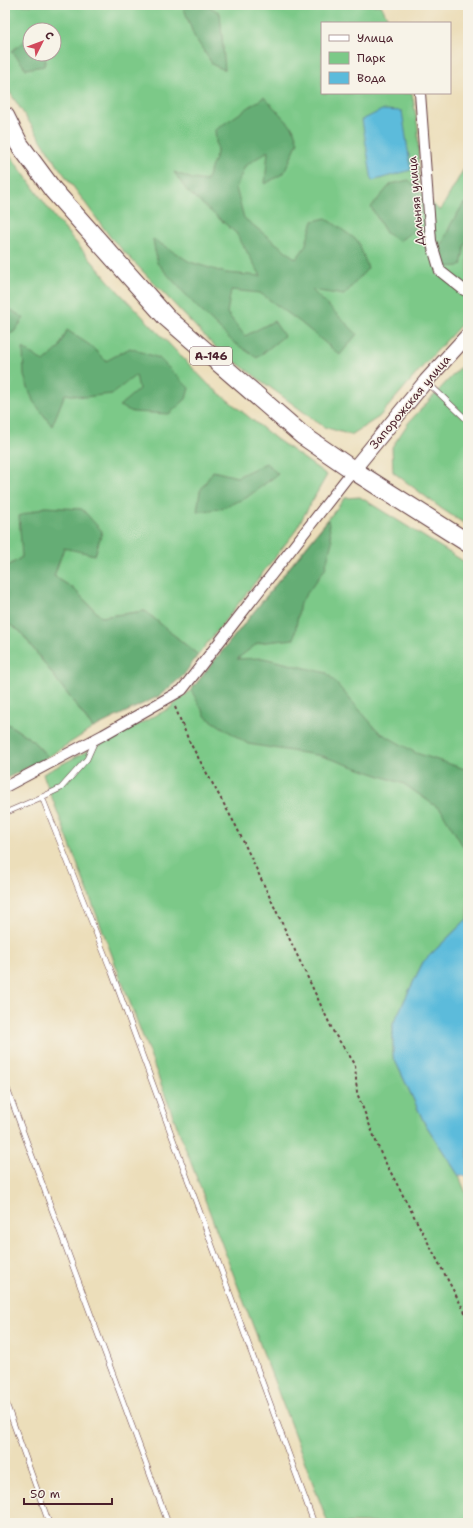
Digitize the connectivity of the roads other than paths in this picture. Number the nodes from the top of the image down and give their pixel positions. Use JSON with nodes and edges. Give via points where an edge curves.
{"nodes":[{"id":1,"x":420,"y":94,"type":"edge"},
{"id":2,"x":5,"y":116,"type":"edge"},
{"id":3,"x":468,"y":292,"type":"edge"},
{"id":4,"x":468,"y":335,"type":"edge"},
{"id":5,"x":426,"y":381,"type":"junction"},
{"id":6,"x":468,"y":421,"type":"edge"},
{"id":7,"x":353,"y":470,"type":"junction"},
{"id":8,"x":468,"y":544,"type":"edge"},
{"id":9,"x":96,"y":738,"type":"junction"},
{"id":10,"x":5,"y":787,"type":"edge"},
{"id":11,"x":42,"y":797,"type":"junction"},
{"id":12,"x":5,"y":812,"type":"edge"},
{"id":13,"x":5,"y":1083,"type":"edge"},
{"id":14,"x":5,"y":1400,"type":"edge"},
{"id":15,"x":49,"y":1523,"type":"edge"},
{"id":16,"x":168,"y":1523,"type":"edge"},
{"id":17,"x":314,"y":1523,"type":"edge"}],
"edges":[{"from":1,"to":3,"type":"street","name":"Дальняя улица","via":[[431,240],[440,272]]},
{"from":2,"to":7,"type":"highway","number":"А-146","via":[[19,144],[53,190],[166,318],[302,435]]},
{"from":4,"to":5,"type":"main road","name":"Запорожская улица"},
{"from":5,"to":6,"type":"lane"},
{"from":5,"to":7,"type":"main road","name":"Запорожская улица"},
{"from":7,"to":8,"type":"highway","number":"А-146"},
{"from":7,"to":9,"type":"street","via":[[182,690]]},
{"from":9,"to":10,"type":"street"},
{"from":9,"to":11,"type":"lane","via":[[87,759],[61,788]]},
{"from":11,"to":12,"type":"lane"},
{"from":11,"to":17,"type":"lane","via":[[115,981]]},
{"from":13,"to":16,"type":"lane"},
{"from":14,"to":15,"type":"lane"}]}
